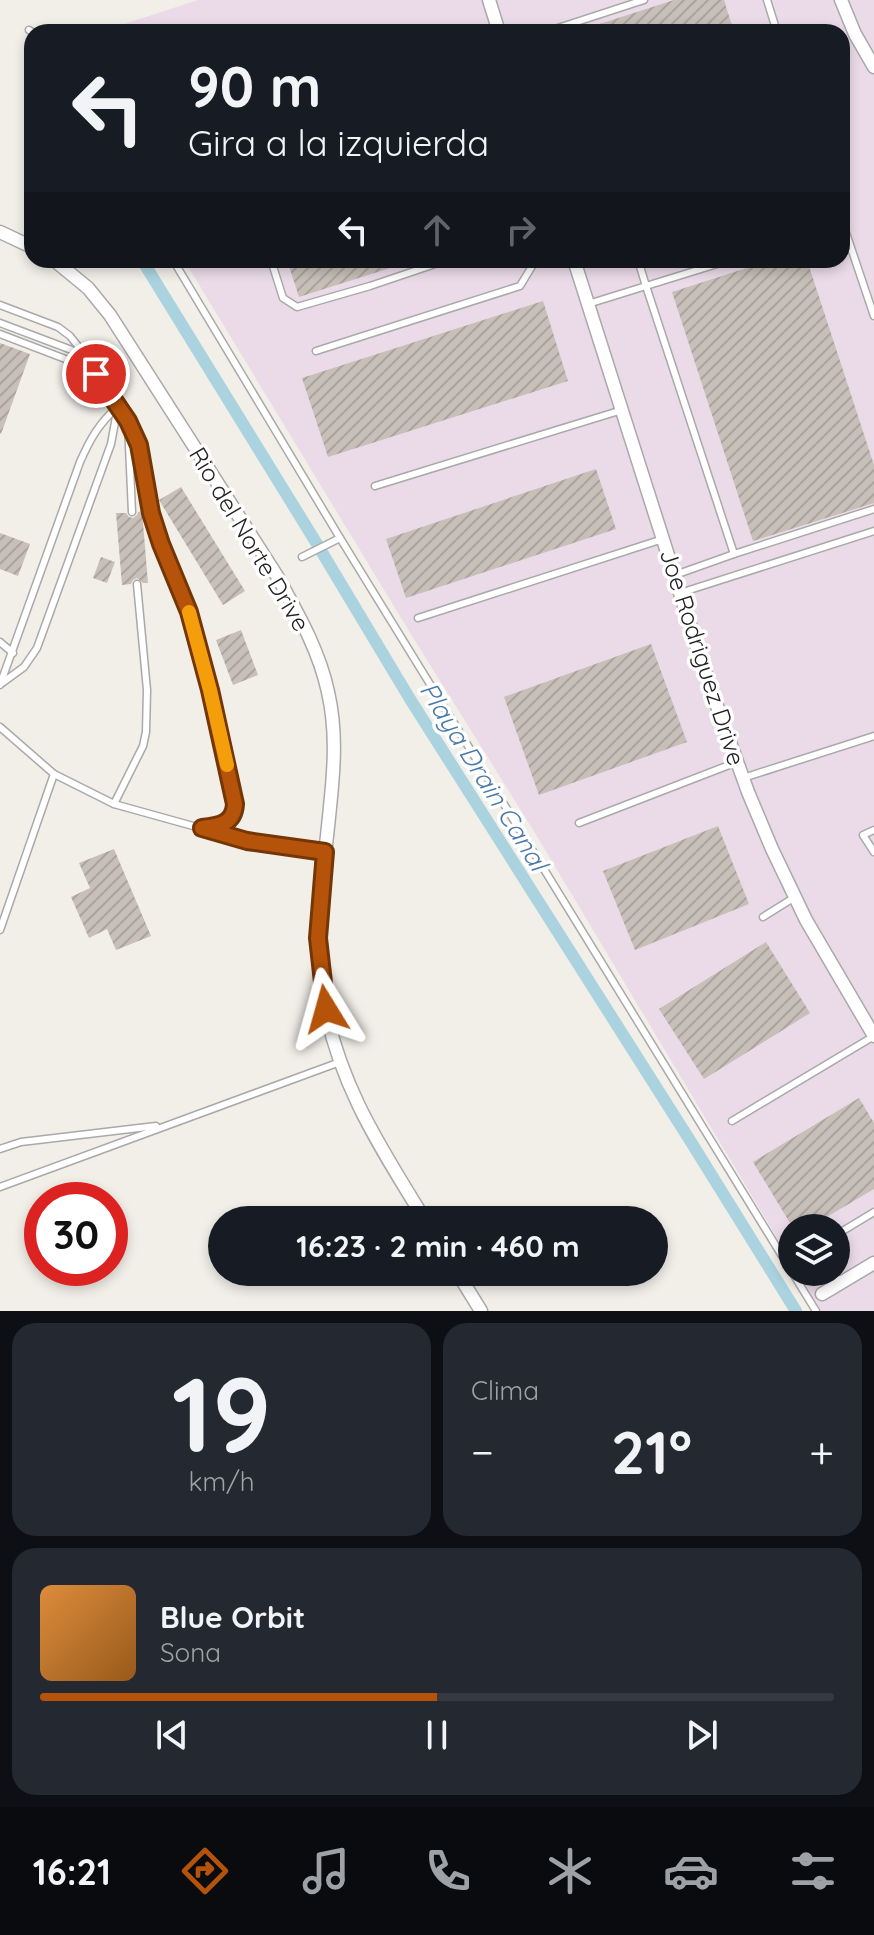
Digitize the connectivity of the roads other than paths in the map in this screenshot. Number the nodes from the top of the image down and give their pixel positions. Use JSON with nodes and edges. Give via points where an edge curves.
{"nodes":[{"id":1,"x":489,"y":0,"type":"edge"},
{"id":2,"x":644,"y":0,"type":"edge"},
{"id":3,"x":767,"y":0,"type":"edge"},
{"id":4,"x":841,"y":0,"type":"edge"},
{"id":5,"x":496,"y":24,"type":"edge"},
{"id":6,"x":578,"y":24,"type":"edge"},
{"id":7,"x":774,"y":24,"type":"edge"},
{"id":8,"x":874,"y":67,"type":"edge"},
{"id":9,"x":0,"y":232,"type":"edge"},
{"id":10,"x":24,"y":243,"type":"edge"},
{"id":11,"x":850,"y":246,"type":"edge"},
{"id":12,"x":64,"y":268,"type":"edge"},
{"id":13,"x":178,"y":268,"type":"edge"},
{"id":14,"x":274,"y":268,"type":"edge"},
{"id":15,"x":423,"y":268,"type":"edge"},
{"id":16,"x":531,"y":268,"type":"edge"},
{"id":17,"x":577,"y":268,"type":"edge"},
{"id":18,"x":640,"y":268,"type":"edge"},
{"id":19,"x":704,"y":268,"type":"edge"},
{"id":20,"x":646,"y":286,"type":"junction"},
{"id":21,"x":588,"y":304,"type":"junction"},
{"id":22,"x":0,"y":305,"type":"edge"},
{"id":23,"x":874,"y":316,"type":"edge"},
{"id":24,"x":0,"y":323,"type":"edge"},
{"id":25,"x":0,"y":334,"type":"edge"},
{"id":26,"x":316,"y":351,"type":"dead end"},
{"id":27,"x":85,"y":355,"type":"junction"},
{"id":28,"x":118,"y":406,"type":"junction"},
{"id":29,"x":622,"y":410,"type":"junction"},
{"id":30,"x":128,"y":421,"type":"junction"},
{"id":31,"x":375,"y":486,"type":"dead end"},
{"id":32,"x":874,"y":509,"type":"edge"},
{"id":33,"x":132,"y":512,"type":"dead end"},
{"id":34,"x":874,"y":531,"type":"edge"},
{"id":35,"x":340,"y":538,"type":"junction"},
{"id":36,"x":663,"y":539,"type":"junction"},
{"id":37,"x":734,"y":554,"type":"junction"},
{"id":38,"x":302,"y":557,"type":"dead end"},
{"id":39,"x":674,"y":575,"type":"junction"},
{"id":40,"x":137,"y":584,"type":"dead end"},
{"id":41,"x":680,"y":593,"type":"junction"},
{"id":42,"x":418,"y":618,"type":"dead end"},
{"id":43,"x":0,"y":642,"type":"edge"},
{"id":44,"x":13,"y":653,"type":"junction"},
{"id":45,"x":0,"y":685,"type":"edge"},
{"id":46,"x":0,"y":727,"type":"edge"},
{"id":47,"x":874,"y":736,"type":"edge"},
{"id":48,"x":737,"y":762,"type":"junction"},
{"id":49,"x":54,"y":774,"type":"junction"},
{"id":50,"x":743,"y":778,"type":"junction"},
{"id":51,"x":114,"y":804,"type":"junction"},
{"id":52,"x":579,"y":823,"type":"dead end"},
{"id":53,"x":202,"y":828,"type":"junction"},
{"id":54,"x":874,"y":830,"type":"edge"},
{"id":55,"x":325,"y":852,"type":"junction"},
{"id":56,"x":874,"y":852,"type":"edge"},
{"id":57,"x":795,"y":897,"type":"junction"},
{"id":58,"x":763,"y":917,"type":"dead end"},
{"id":59,"x":0,"y":930,"type":"edge"},
{"id":60,"x":874,"y":1036,"type":"edge"},
{"id":61,"x":340,"y":1062,"type":"junction"},
{"id":62,"x":732,"y":1121,"type":"dead end"},
{"id":63,"x":168,"y":1124,"type":"junction"},
{"id":64,"x":0,"y":1149,"type":"edge"},
{"id":65,"x":0,"y":1187,"type":"edge"},
{"id":66,"x":417,"y":1206,"type":"edge"},
{"id":67,"x":874,"y":1212,"type":"edge"},
{"id":68,"x":850,"y":1227,"type":"edge"},
{"id":69,"x":874,"y":1263,"type":"edge"},
{"id":70,"x":850,"y":1273,"type":"edge"},
{"id":71,"x":466,"y":1286,"type":"edge"},
{"id":72,"x":830,"y":1286,"type":"edge"},
{"id":73,"x":822,"y":1294,"type":"dead end"},
{"id":74,"x":481,"y":1311,"type":"edge"},
{"id":75,"x":816,"y":1311,"type":"edge"}],
"edges":[{"from":1,"to":5,"type":"street"},
{"from":2,"to":6,"type":"lane"},
{"from":3,"to":7,"type":"lane"},
{"from":4,"to":8,"type":"street"},
{"from":9,"to":10,"type":"street"},
{"from":11,"to":23,"type":"lane"},
{"from":12,"to":55,"type":"street","name":"Rio del Norte Drive","via":[[110,315],[277,576],[310,638],[329,694],[334,733]]},
{"from":13,"to":35,"type":"lane"},
{"from":14,"to":15,"type":"lane","via":[[283,298],[297,307]]},
{"from":16,"to":26,"type":"lane","via":[[520,286]]},
{"from":17,"to":21,"type":"street","name":"Joe Rodriguez Drive"},
{"from":18,"to":20,"type":"lane"},
{"from":19,"to":20,"type":"lane"},
{"from":20,"to":21,"type":"lane"},
{"from":20,"to":37,"type":"lane"},
{"from":21,"to":29,"type":"street","name":"Joe Rodriguez Drive"},
{"from":22,"to":27,"type":"lane","via":[[58,327]]},
{"from":24,"to":27,"type":"lane"},
{"from":25,"to":27,"type":"lane","via":[[68,360]]},
{"from":27,"to":28,"type":"lane"},
{"from":28,"to":30,"type":"lane"},
{"from":28,"to":44,"type":"lane","via":[[101,422],[80,462]]},
{"from":28,"to":45,"type":"lane","via":[[111,444],[37,648],[24,667]]},
{"from":29,"to":31,"type":"lane"},
{"from":29,"to":36,"type":"street","name":"Joe Rodriguez Drive"},
{"from":30,"to":33,"type":"lane"},
{"from":30,"to":53,"type":"lane","via":[[139,445],[157,532],[189,612],[235,804],[229,821]]},
{"from":32,"to":37,"type":"lane"},
{"from":34,"to":41,"type":"lane"},
{"from":35,"to":38,"type":"lane"},
{"from":35,"to":75,"type":"lane"},
{"from":36,"to":39,"type":"street","name":"Joe Rodriguez Drive"},
{"from":36,"to":42,"type":"lane"},
{"from":37,"to":39,"type":"lane"},
{"from":39,"to":41,"type":"street","name":"Joe Rodriguez Drive"},
{"from":40,"to":51,"type":"lane","via":[[146,732]]},
{"from":41,"to":48,"type":"street","name":"Joe Rodriguez Drive"},
{"from":43,"to":44,"type":"lane"},
{"from":44,"to":45,"type":"lane"},
{"from":46,"to":49,"type":"lane"},
{"from":47,"to":50,"type":"lane"},
{"from":48,"to":50,"type":"street","name":"Joe Rodriguez Drive"},
{"from":48,"to":52,"type":"lane"},
{"from":49,"to":51,"type":"lane"},
{"from":49,"to":59,"type":"lane"},
{"from":50,"to":57,"type":"street","name":"Joe Rodriguez Drive"},
{"from":51,"to":53,"type":"lane"},
{"from":53,"to":55,"type":"lane","via":[[247,841]]},
{"from":54,"to":56,"type":"lane","via":[[863,835]]},
{"from":55,"to":61,"type":"street","name":"Rio del Norte Drive","via":[[319,961]]},
{"from":57,"to":58,"type":"lane"},
{"from":57,"to":60,"type":"street","name":"Joe Rodriguez Drive"},
{"from":60,"to":62,"type":"lane"},
{"from":61,"to":63,"type":"lane"},
{"from":61,"to":66,"type":"street","name":"Rio del Norte Drive","via":[[365,1121]]},
{"from":63,"to":64,"type":"lane"},
{"from":63,"to":65,"type":"lane"},
{"from":67,"to":68,"type":"lane"},
{"from":69,"to":70,"type":"street"},
{"from":71,"to":74,"type":"street"},
{"from":72,"to":73,"type":"street"}]}
